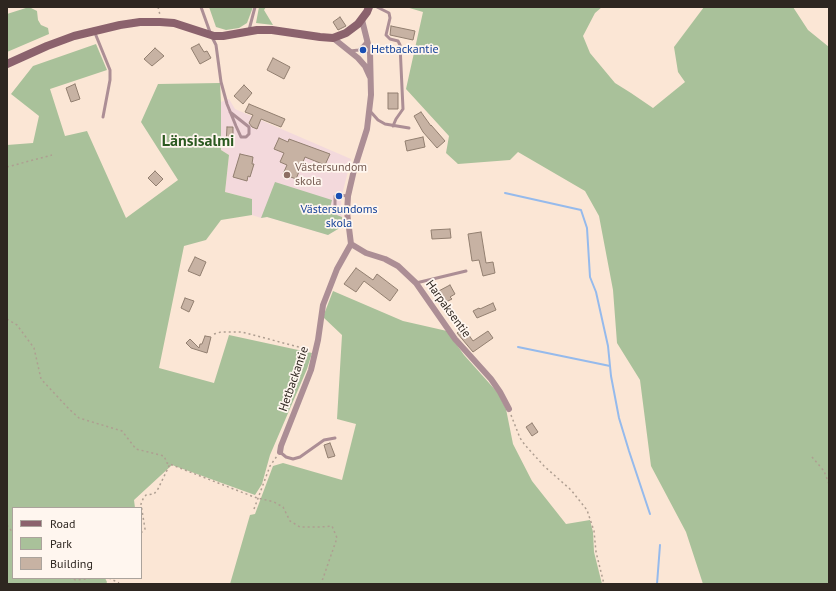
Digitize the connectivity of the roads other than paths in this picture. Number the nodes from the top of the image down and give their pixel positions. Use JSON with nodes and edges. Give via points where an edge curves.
{"nodes":[{"id":1,"x":201,"y":7,"type":"edge"},
{"id":2,"x":255,"y":7,"type":"edge"},
{"id":3,"x":369,"y":7,"type":"edge"},
{"id":4,"x":377,"y":7,"type":"edge"},
{"id":5,"x":362,"y":20,"type":"junction"},
{"id":6,"x":94,"y":31,"type":"junction"},
{"id":7,"x":248,"y":32,"type":"junction"},
{"id":8,"x":211,"y":35,"type":"junction"},
{"id":9,"x":333,"y":38,"type":"junction"},
{"id":10,"x":367,"y":40,"type":"junction"},
{"id":11,"x":350,"y":51,"type":"junction"},
{"id":12,"x":7,"y":64,"type":"edge"},
{"id":13,"x":371,"y":80,"type":"junction"},
{"id":14,"x":230,"y":112,"type":"junction"},
{"id":15,"x":370,"y":112,"type":"junction"},
{"id":16,"x":103,"y":117,"type":"dead end"},
{"id":17,"x":393,"y":126,"type":"junction"},
{"id":18,"x":409,"y":128,"type":"dead end"},
{"id":19,"x":348,"y":196,"type":"junction"},
{"id":20,"x":347,"y":212,"type":"junction"},
{"id":21,"x":351,"y":244,"type":"junction"},
{"id":22,"x":466,"y":271,"type":"dead end"},
{"id":23,"x":416,"y":283,"type":"junction"},
{"id":24,"x":509,"y":409,"type":"road end"},
{"id":25,"x":335,"y":438,"type":"dead end"},
{"id":26,"x":280,"y":452,"type":"joint"}],
"edges":[{"from":1,"to":8,"type":"lane"},
{"from":2,"to":7,"type":"lane"},
{"from":3,"to":5,"type":"street"},
{"from":4,"to":17,"type":"lane","via":[[389,12],[386,36],[398,41],[400,45],[403,109]]},
{"from":5,"to":9,"type":"street","via":[[346,33]]},
{"from":5,"to":10,"type":"street"},
{"from":6,"to":8,"type":"street","via":[[120,24],[160,22]]},
{"from":6,"to":12,"type":"street","via":[[58,42]]},
{"from":6,"to":16,"type":"lane","via":[[110,70]]},
{"from":7,"to":8,"type":"street"},
{"from":7,"to":9,"type":"street","via":[[277,30]]},
{"from":8,"to":14,"type":"lane","via":[[216,45],[221,82]]},
{"from":9,"to":11,"type":"street"},
{"from":10,"to":11,"type":"lane","via":[[359,50]]},
{"from":10,"to":13,"type":"street"},
{"from":11,"to":13,"type":"street","via":[[365,66]]},
{"from":13,"to":15,"type":"street"},
{"from":14,"to":14,"type":"lane","via":[[241,137],[246,137],[249,134],[249,127]]},
{"from":15,"to":17,"type":"lane","via":[[382,122]]},
{"from":15,"to":19,"type":"street"},
{"from":17,"to":18,"type":"lane"},
{"from":19,"to":20,"type":"street"},
{"from":19,"to":20,"type":"lane","via":[[335,196],[335,210],[340,213]]},
{"from":20,"to":21,"type":"street"},
{"from":21,"to":23,"type":"street","name":"Harpaksentie","via":[[398,266]]},
{"from":21,"to":26,"type":"street","name":"Hetbackantie","via":[[337,269],[323,305],[311,370]]},
{"from":22,"to":23,"type":"lane"},
{"from":23,"to":24,"type":"street","name":"Harpaksentie","via":[[455,339],[496,385]]},
{"from":25,"to":26,"type":"lane","via":[[324,440],[293,459]]}]}
